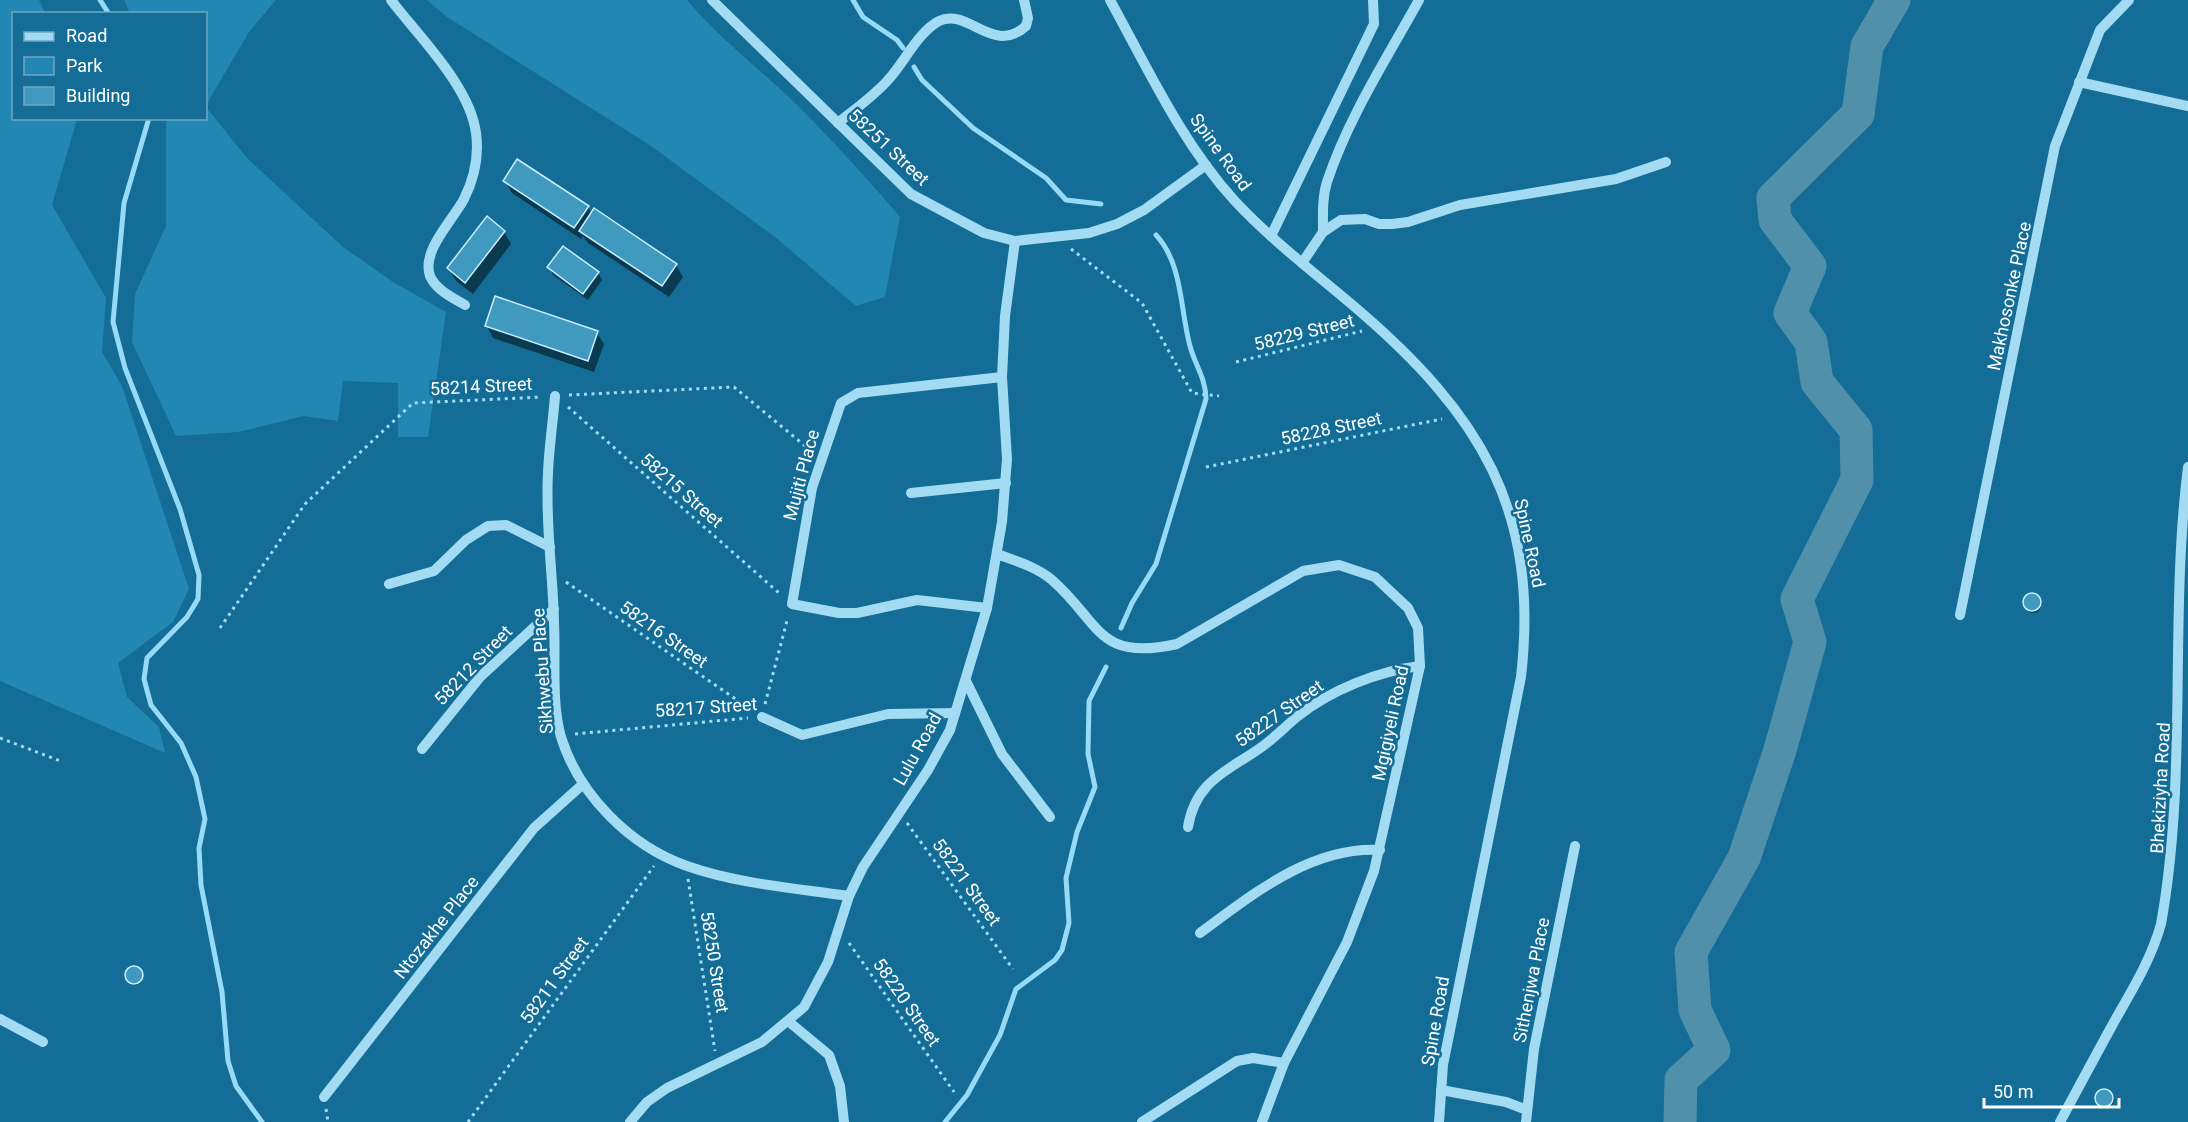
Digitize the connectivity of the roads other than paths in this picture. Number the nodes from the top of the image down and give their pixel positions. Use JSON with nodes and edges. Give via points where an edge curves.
{"nodes":[{"id":1,"x":391,"y":0,"type":"edge"},
{"id":2,"x":712,"y":0,"type":"edge"},
{"id":3,"x":1024,"y":0,"type":"edge"},
{"id":4,"x":1110,"y":0,"type":"edge"},
{"id":5,"x":1373,"y":0,"type":"edge"},
{"id":6,"x":1419,"y":0,"type":"edge"},
{"id":7,"x":2129,"y":0,"type":"edge"},
{"id":8,"x":2079,"y":82,"type":"junction"},
{"id":9,"x":2188,"y":106,"type":"edge"},
{"id":10,"x":838,"y":123,"type":"junction"},
{"id":11,"x":1666,"y":162,"type":"dead end"},
{"id":12,"x":1206,"y":165,"type":"junction"},
{"id":13,"x":1323,"y":232,"type":"junction"},
{"id":14,"x":1271,"y":236,"type":"junction"},
{"id":15,"x":1015,"y":241,"type":"junction"},
{"id":16,"x":1302,"y":263,"type":"junction"},
{"id":17,"x":465,"y":305,"type":"dead end"},
{"id":18,"x":1002,"y":377,"type":"junction"},
{"id":19,"x":555,"y":396,"type":"road end"},
{"id":20,"x":2188,"y":467,"type":"edge"},
{"id":21,"x":1006,"y":483,"type":"junction"},
{"id":22,"x":911,"y":493,"type":"dead end"},
{"id":23,"x":550,"y":547,"type":"junction"},
{"id":24,"x":997,"y":554,"type":"junction"},
{"id":25,"x":389,"y":584,"type":"dead end"},
{"id":26,"x":987,"y":608,"type":"junction"},
{"id":27,"x":554,"y":609,"type":"junction"},
{"id":28,"x":1960,"y":615,"type":"dead end"},
{"id":29,"x":1420,"y":666,"type":"junction"},
{"id":30,"x":966,"y":681,"type":"junction"},
{"id":31,"x":955,"y":713,"type":"junction"},
{"id":32,"x":762,"y":717,"type":"road end"},
{"id":33,"x":422,"y":749,"type":"dead end"},
{"id":34,"x":2184,"y":781,"type":"edge"},
{"id":35,"x":582,"y":785,"type":"junction"},
{"id":36,"x":1050,"y":817,"type":"dead end"},
{"id":37,"x":1188,"y":826,"type":"dead end"},
{"id":38,"x":1575,"y":846,"type":"dead end"},
{"id":39,"x":1380,"y":850,"type":"junction"},
{"id":40,"x":849,"y":896,"type":"junction"},
{"id":41,"x":1200,"y":933,"type":"dead end"},
{"id":42,"x":0,"y":1019,"type":"edge"},
{"id":43,"x":788,"y":1021,"type":"junction"},
{"id":44,"x":43,"y":1042,"type":"dead end"},
{"id":45,"x":1284,"y":1063,"type":"junction"},
{"id":46,"x":1441,"y":1090,"type":"junction"},
{"id":47,"x":324,"y":1097,"type":"dead end"},
{"id":48,"x":1527,"y":1110,"type":"junction"},
{"id":49,"x":630,"y":1122,"type":"edge"},
{"id":50,"x":844,"y":1122,"type":"edge"},
{"id":51,"x":1142,"y":1122,"type":"edge"},
{"id":52,"x":1262,"y":1122,"type":"edge"},
{"id":53,"x":1439,"y":1122,"type":"edge"},
{"id":54,"x":1526,"y":1122,"type":"edge"},
{"id":55,"x":2060,"y":1122,"type":"edge"}],
"edges":[{"from":1,"to":17,"type":"street","via":[[462,92],[476,131],[475,165],[469,186],[429,261],[434,282]]},
{"from":2,"to":10,"type":"street","name":"58251 Street"},
{"from":3,"to":10,"type":"street","via":[[1026,26],[1010,34],[995,37],[953,19],[929,27],[886,83]]},
{"from":4,"to":12,"type":"street","name":"Spine Road"},
{"from":5,"to":14,"type":"street","via":[[1374,24]]},
{"from":6,"to":13,"type":"street","via":[[1340,149],[1323,202]]},
{"from":7,"to":8,"type":"street","name":"Makhosonke Place","via":[[2100,30]]},
{"from":8,"to":9,"type":"street"},
{"from":8,"to":28,"type":"street","name":"Makhosonke Place","via":[[2055,146]]},
{"from":10,"to":15,"type":"street","name":"58251 Street","via":[[911,194],[984,233]]},
{"from":11,"to":13,"type":"street","via":[[1617,179],[1460,205],[1408,222],[1341,220]]},
{"from":12,"to":14,"type":"street","name":"Spine Road","via":[[1232,198]]},
{"from":12,"to":15,"type":"street","name":"58251 Street","via":[[1144,210],[1117,224],[1089,233]]},
{"from":13,"to":16,"type":"street"},
{"from":14,"to":16,"type":"street","name":"Spine Road"},
{"from":15,"to":18,"type":"street","name":"Lulu Road"},
{"from":16,"to":46,"type":"street","name":"Spine Road","via":[[1379,327],[1462,415],[1495,471],[1513,522],[1524,578],[1526,630],[1521,677],[1464,947]]},
{"from":18,"to":21,"type":"street","name":"Lulu Road"},
{"from":18,"to":26,"type":"street","name":"Mujiti Place","via":[[849,396],[836,411],[812,488],[792,604],[839,613],[917,600]]},
{"from":19,"to":23,"type":"street","name":"Sikhwebu Place","via":[[548,472]]},
{"from":20,"to":34,"type":"street","name":"Bhekiziyha Road","via":[[2180,579]]},
{"from":21,"to":22,"type":"street"},
{"from":21,"to":24,"type":"street","name":"Lulu Road"},
{"from":23,"to":25,"type":"street","via":[[506,525],[488,526],[466,540],[434,571]]},
{"from":23,"to":27,"type":"street","name":"Sikhwebu Place"},
{"from":24,"to":26,"type":"street","name":"Lulu Road"},
{"from":24,"to":29,"type":"street","name":"Mgigiyeli Road","via":[[1050,578],[1102,636],[1121,647],[1138,650],[1177,644],[1303,571],[1339,565],[1358,570],[1375,577],[1408,608],[1418,628]]},
{"from":26,"to":30,"type":"street","name":"Lulu Road"},
{"from":27,"to":33,"type":"street","name":"58212 Street","via":[[480,677]]},
{"from":27,"to":35,"type":"street","name":"Sikhwebu Place","via":[[561,736]]},
{"from":29,"to":37,"type":"street","name":"58227 Street","via":[[1398,668],[1361,682],[1299,715],[1264,746],[1210,782],[1191,810]]},
{"from":29,"to":39,"type":"street","name":"Mgigiyeli Road"},
{"from":30,"to":31,"type":"street","name":"Lulu Road"},
{"from":30,"to":36,"type":"street","via":[[1002,754]]},
{"from":31,"to":32,"type":"street","name":"58217 Street","via":[[888,714],[802,735]]},
{"from":31,"to":40,"type":"street","name":"Lulu Road","via":[[928,770],[863,867]]},
{"from":34,"to":55,"type":"street","name":"Bhekiziyha Road","via":[[2161,924],[2149,960]]},
{"from":35,"to":40,"type":"street","name":"Sikhwebu Place","via":[[612,818],[686,866],[727,877]]},
{"from":35,"to":47,"type":"street","name":"Ntozakhe Place","via":[[534,828]]},
{"from":38,"to":48,"type":"street","name":"Sithenjwa Place","via":[[1533,1049]]},
{"from":39,"to":41,"type":"street","via":[[1329,857],[1301,868],[1263,887]]},
{"from":39,"to":45,"type":"street","name":"Mgigiyeli Road","via":[[1347,942]]},
{"from":40,"to":43,"type":"street","name":"Lulu Road","via":[[828,962],[804,1007]]},
{"from":42,"to":44,"type":"street"},
{"from":43,"to":49,"type":"street","name":"Lulu Road","via":[[762,1042],[667,1088],[647,1102]]},
{"from":43,"to":50,"type":"street","via":[[829,1054],[840,1086]]},
{"from":45,"to":51,"type":"street","via":[[1267,1058],[1237,1061]]},
{"from":45,"to":52,"type":"street","name":"Mgigiyeli Road"},
{"from":46,"to":48,"type":"street","via":[[1506,1102]]},
{"from":46,"to":53,"type":"street","name":"Spine Road"},
{"from":48,"to":54,"type":"street","name":"Sithenjwa Place"}]}
